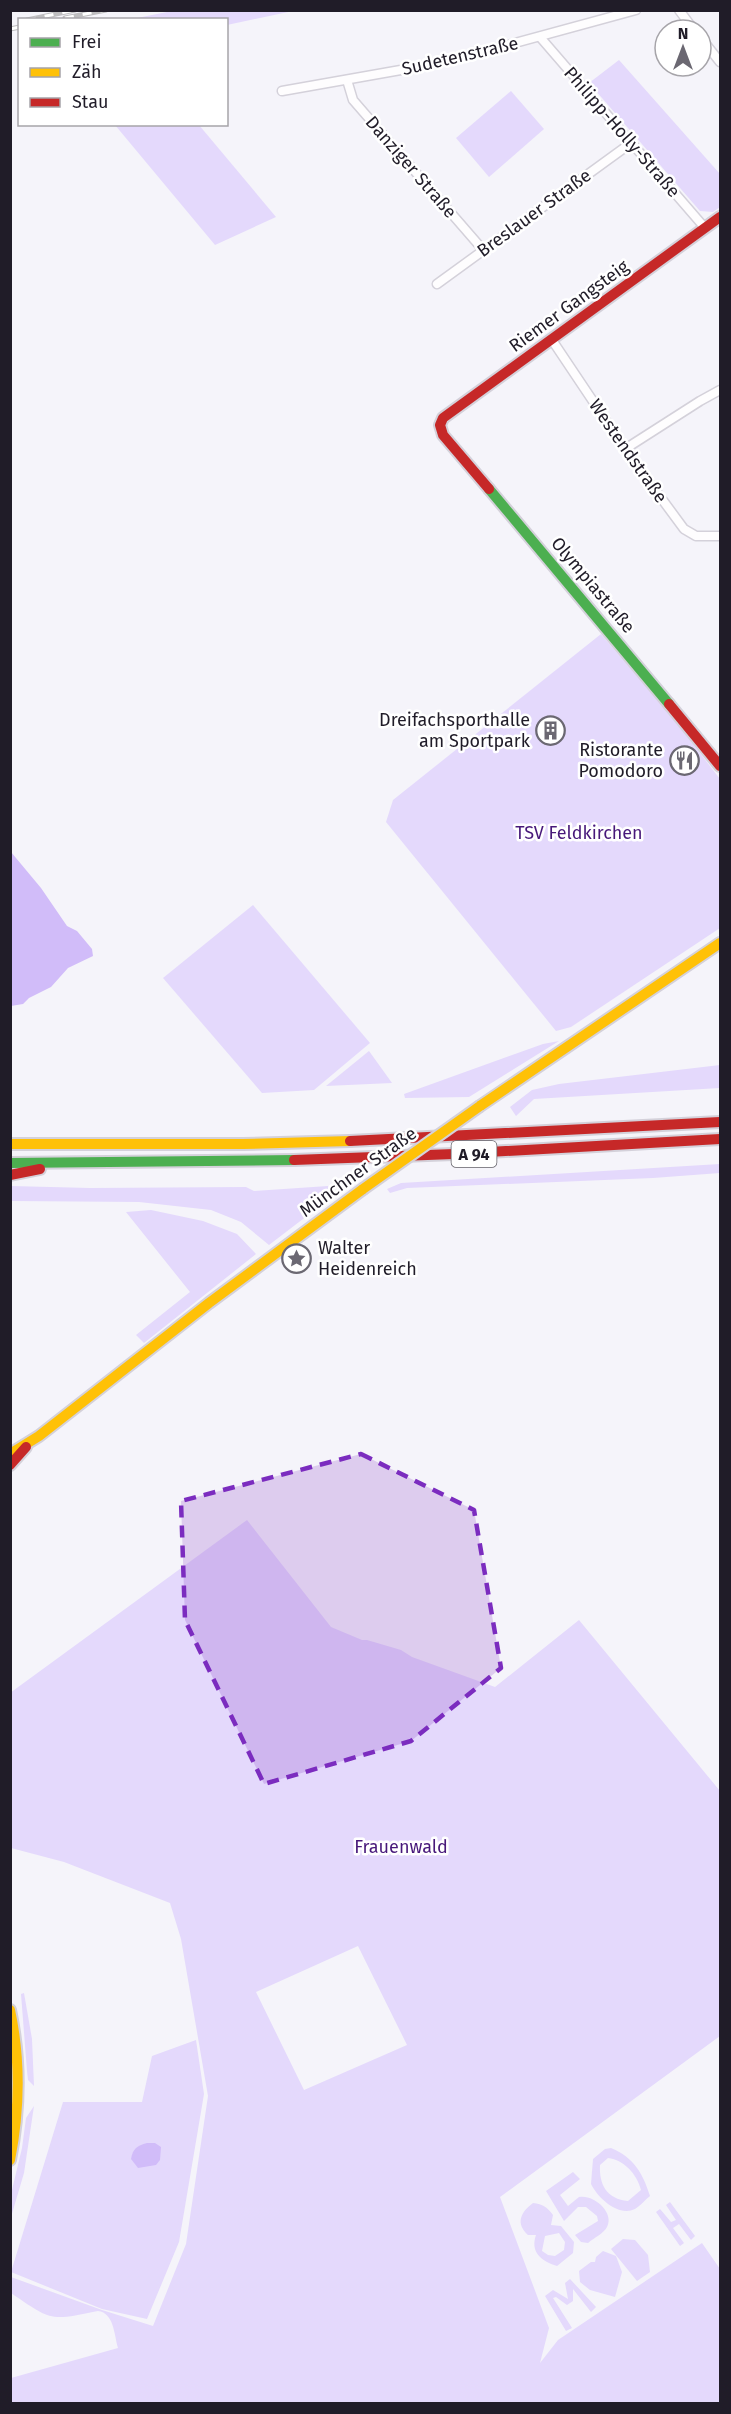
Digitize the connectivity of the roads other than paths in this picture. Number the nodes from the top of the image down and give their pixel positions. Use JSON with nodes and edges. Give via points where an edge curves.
{"nodes":[{"id":1,"x":636,"y":10,"type":"edge"},
{"id":2,"x":540,"y":37,"type":"junction"},
{"id":3,"x":346,"y":80,"type":"junction"},
{"id":4,"x":282,"y":91,"type":"dead end"},
{"id":5,"x":631,"y":142,"type":"junction"},
{"id":6,"x":720,"y":216,"type":"edge"},
{"id":7,"x":705,"y":228,"type":"junction"},
{"id":8,"x":484,"y":250,"type":"junction"},
{"id":9,"x":438,"y":284,"type":"dead end"},
{"id":10,"x":552,"y":339,"type":"junction"},
{"id":11,"x":720,"y":390,"type":"edge"},
{"id":12,"x":440,"y":425,"type":"joint"},
{"id":13,"x":625,"y":449,"type":"junction"},
{"id":14,"x":720,"y":536,"type":"edge"},
{"id":15,"x":720,"y":766,"type":"edge"},
{"id":16,"x":720,"y":942,"type":"edge"},
{"id":17,"x":720,"y":1122,"type":"edge"},
{"id":18,"x":720,"y":1139,"type":"edge"},
{"id":19,"x":10,"y":1144,"type":"edge"},
{"id":20,"x":10,"y":1164,"type":"edge"},
{"id":21,"x":56,"y":1164,"type":"junction"},
{"id":22,"x":10,"y":1175,"type":"edge"},
{"id":23,"x":27,"y":1445,"type":"junction"},
{"id":24,"x":10,"y":1454,"type":"edge"},
{"id":25,"x":10,"y":1465,"type":"edge"},
{"id":26,"x":11,"y":2013,"type":"edge"},
{"id":27,"x":10,"y":2160,"type":"edge"}],
"edges":[{"from":1,"to":2,"type":"street","name":"Sudetenstraße"},
{"from":2,"to":3,"type":"street","name":"Sudetenstraße"},
{"from":2,"to":5,"type":"street","name":"Philipp-Holly-Straße"},
{"from":3,"to":4,"type":"street","name":"Sudetenstraße"},
{"from":3,"to":8,"type":"street","name":"Danziger Straße","via":[[353,100]]},
{"from":5,"to":7,"type":"street","name":"Philipp-Holly-Straße"},
{"from":5,"to":8,"type":"street","name":"Breslauer Straße"},
{"from":6,"to":7,"type":"main road","name":"Riemer Gangsteig"},
{"from":7,"to":10,"type":"main road","name":"Riemer Gangsteig"},
{"from":8,"to":9,"type":"street","name":"Breslauer Straße"},
{"from":10,"to":12,"type":"main road","name":"Riemer Gangsteig","via":[[443,418]]},
{"from":10,"to":13,"type":"street","name":"Westendstraße"},
{"from":11,"to":13,"type":"street"},
{"from":12,"to":15,"type":"main road","name":"Olympiastraße","via":[[443,435]]},
{"from":13,"to":14,"type":"street","name":"Westendstraße","via":[[684,529],[696,537]]},
{"from":16,"to":23,"type":"main road","name":"Münchner Straße","bridge":true,"via":[[363,1189]]},
{"from":17,"to":19,"type":"main road","number":"A 94","via":[[378,1140]]},
{"from":18,"to":21,"type":"main road","number":"A 94","via":[[363,1159]]},
{"from":20,"to":21,"type":"main road","number":"A 94"},
{"from":21,"to":22,"type":"main road"},
{"from":23,"to":24,"type":"main road","name":"Münchner Straße"},
{"from":23,"to":25,"type":"main road","name":"Münchner Straße"},
{"from":26,"to":27,"type":"main road","via":[[18,2083],[17,2125]]}]}
